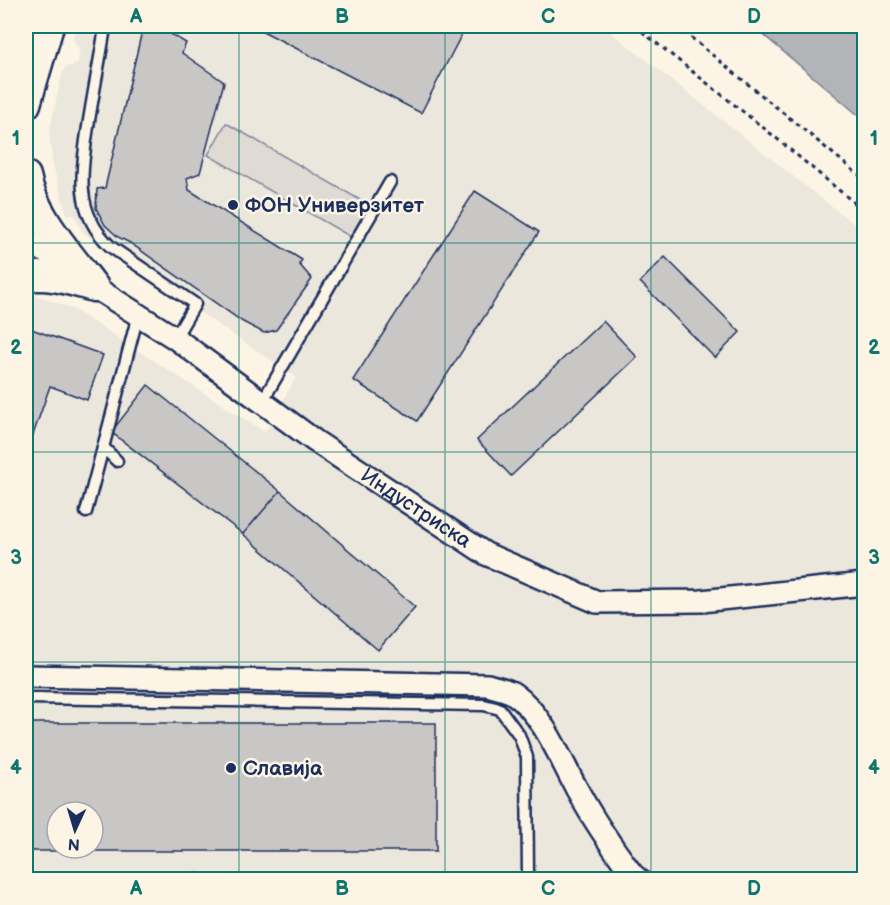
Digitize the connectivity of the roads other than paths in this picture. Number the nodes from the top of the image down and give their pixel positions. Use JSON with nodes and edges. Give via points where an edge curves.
{"nodes":[{"id":1,"x":49,"y":26,"type":"edge"},
{"id":2,"x":104,"y":34,"type":"dead end"},
{"id":3,"x":26,"y":104,"type":"edge"},
{"id":4,"x":26,"y":176,"type":"edge"},
{"id":5,"x":390,"y":182,"type":"dead end"},
{"id":6,"x":26,"y":239,"type":"edge"},
{"id":7,"x":26,"y":277,"type":"edge"},
{"id":8,"x":94,"y":287,"type":"junction"},
{"id":9,"x":138,"y":315,"type":"junction"},
{"id":10,"x":175,"y":338,"type":"junction"},
{"id":11,"x":262,"y":402,"type":"junction"},
{"id":12,"x":103,"y":447,"type":"junction"},
{"id":13,"x":117,"y":460,"type":"dead end"},
{"id":14,"x":86,"y":512,"type":"dead end"},
{"id":15,"x":864,"y":584,"type":"edge"},
{"id":16,"x":26,"y":676,"type":"edge"},
{"id":17,"x":26,"y":698,"type":"edge"},
{"id":18,"x":168,"y":879,"type":"edge"},
{"id":19,"x":197,"y":879,"type":"edge"},
{"id":20,"x":527,"y":879,"type":"edge"},
{"id":21,"x":639,"y":879,"type":"edge"}],
"edges":[{"from":1,"to":3,"type":"street"},
{"from":2,"to":10,"type":"lane","via":[[83,168],[84,201],[92,224],[111,247],[195,304]]},
{"from":4,"to":8,"type":"street","via":[[31,197],[43,219]]},
{"from":5,"to":11,"type":"lane"},
{"from":6,"to":8,"type":"street","name":"Индустриска"},
{"from":7,"to":8,"type":"street","via":[[60,278]]},
{"from":8,"to":9,"type":"street","name":"Индустриска"},
{"from":9,"to":10,"type":"street","name":"Индустриска"},
{"from":9,"to":12,"type":"lane"},
{"from":10,"to":11,"type":"street","name":"Индустриска"},
{"from":11,"to":15,"type":"street","name":"Индустриска","via":[[486,554],[597,602],[701,601]]},
{"from":12,"to":13,"type":"lane"},
{"from":12,"to":14,"type":"lane"},
{"from":16,"to":21,"type":"street","via":[[488,685],[512,692],[529,707],[550,737],[600,830]]},
{"from":17,"to":20,"type":"lane","via":[[484,705],[500,709],[519,735],[527,757]]},
{"from":18,"to":19,"type":"lane"}]}
